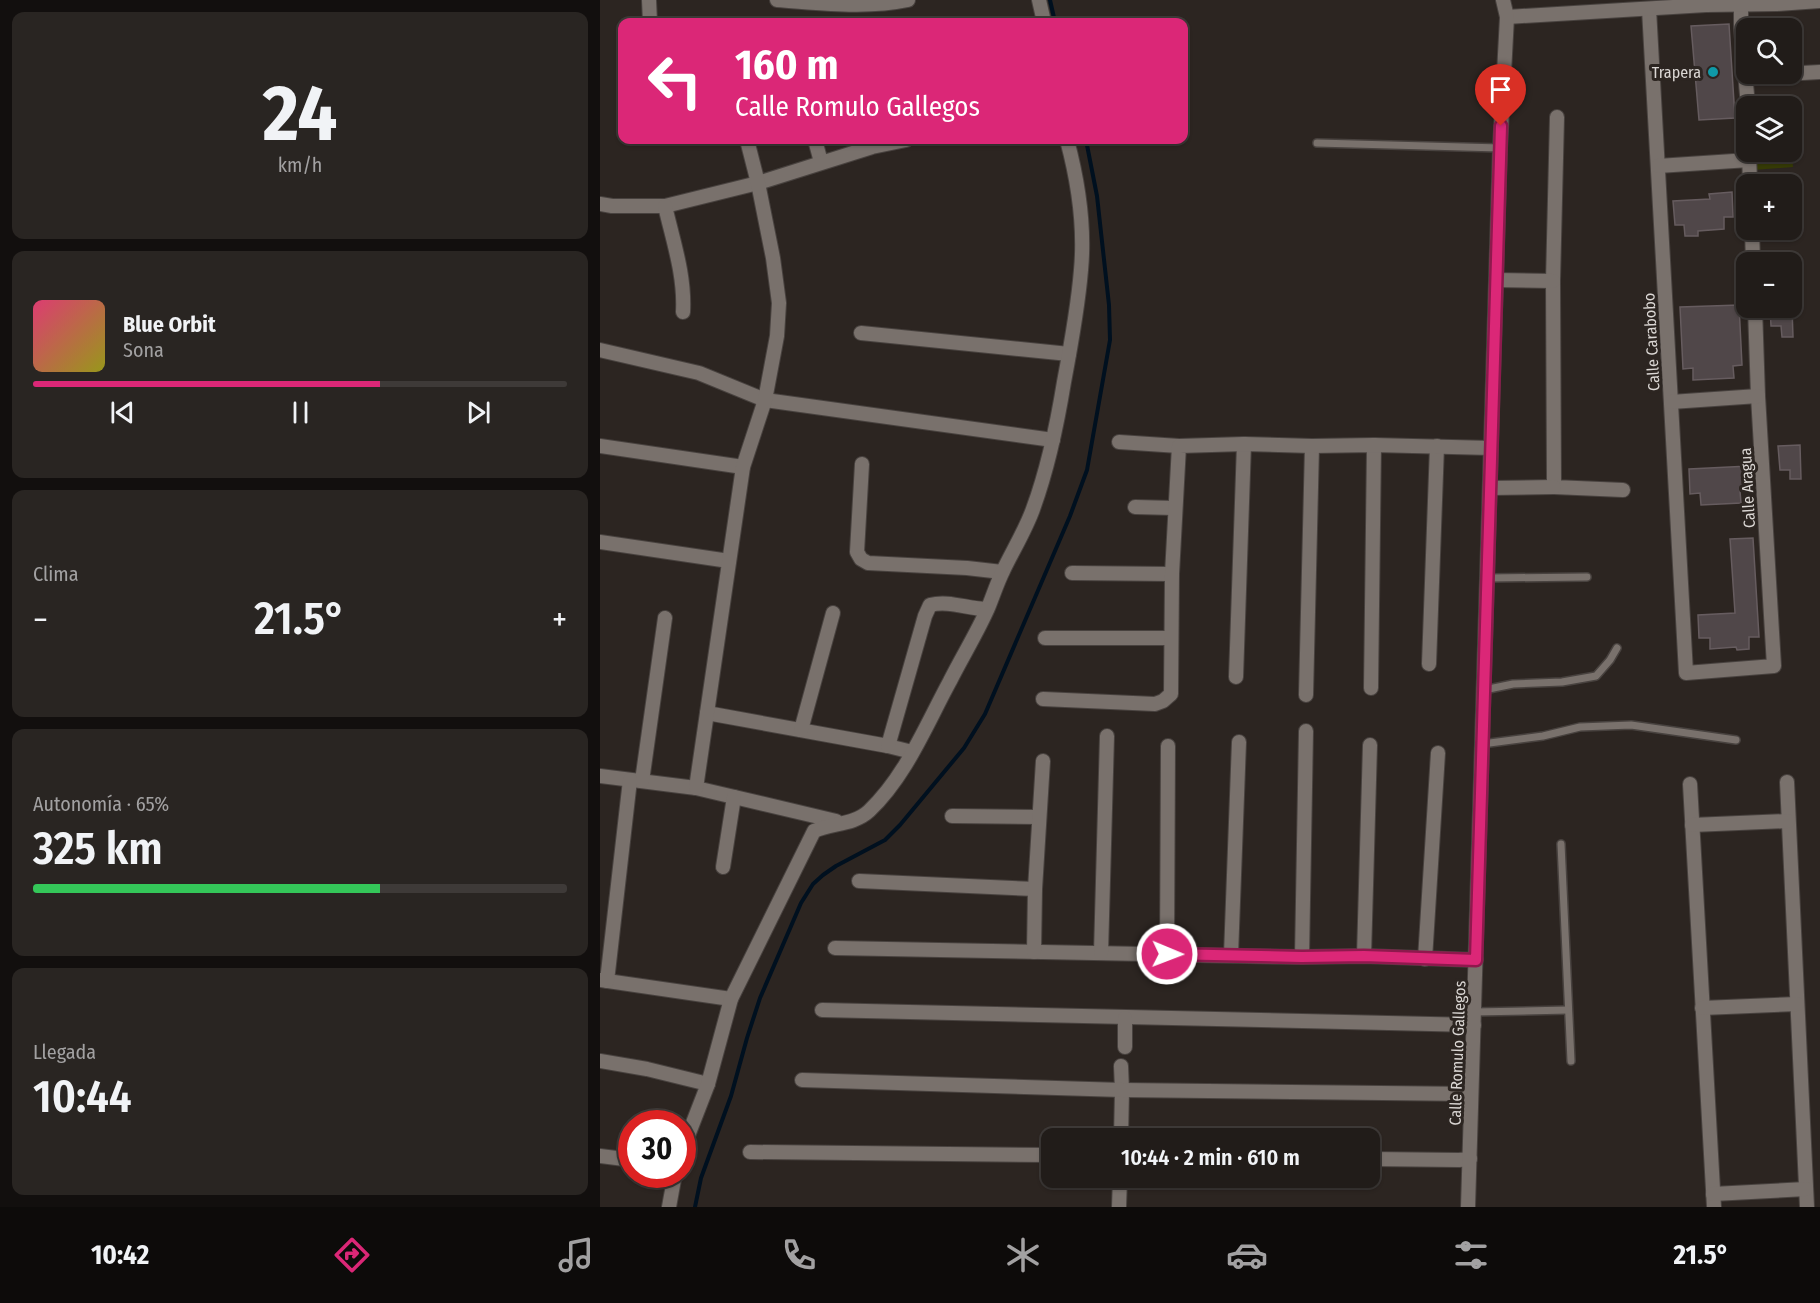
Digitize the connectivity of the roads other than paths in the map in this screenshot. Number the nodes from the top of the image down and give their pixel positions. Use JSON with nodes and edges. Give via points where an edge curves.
{"nodes":[{"id":1,"x":650,"y":0,"type":"edge"},
{"id":2,"x":777,"y":0,"type":"edge"},
{"id":3,"x":908,"y":0,"type":"edge"},
{"id":4,"x":1039,"y":0,"type":"edge"},
{"id":5,"x":1503,"y":0,"type":"edge"},
{"id":6,"x":1820,"y":1,"type":"edge"},
{"id":7,"x":1706,"y":2,"type":"edge"},
{"id":8,"x":1776,"y":2,"type":"edge"},
{"id":9,"x":868,"y":3,"type":"edge"},
{"id":10,"x":1741,"y":5,"type":"junction"},
{"id":11,"x":1649,"y":9,"type":"junction"},
{"id":12,"x":1507,"y":17,"type":"junction"},
{"id":13,"x":650,"y":18,"type":"edge"},
{"id":14,"x":1043,"y":18,"type":"edge"},
{"id":15,"x":1820,"y":72,"type":"edge"},
{"id":16,"x":1802,"y":73,"type":"dead end"},
{"id":17,"x":1747,"y":96,"type":"edge"},
{"id":18,"x":1557,"y":117,"type":"dead end"},
{"id":19,"x":1317,"y":143,"type":"dead end"},
{"id":20,"x":748,"y":144,"type":"edge"},
{"id":21,"x":816,"y":144,"type":"edge"},
{"id":22,"x":868,"y":144,"type":"edge"},
{"id":23,"x":1068,"y":144,"type":"edge"},
{"id":24,"x":1500,"y":148,"type":"junction"},
{"id":25,"x":1736,"y":157,"type":"edge"},
{"id":26,"x":821,"y":162,"type":"junction"},
{"id":27,"x":1658,"y":166,"type":"junction"},
{"id":28,"x":758,"y":183,"type":"junction"},
{"id":29,"x":600,"y":204,"type":"edge"},
{"id":30,"x":665,"y":206,"type":"junction"},
{"id":31,"x":1497,"y":280,"type":"junction"},
{"id":32,"x":1553,"y":281,"type":"junction"},
{"id":33,"x":683,"y":312,"type":"dead end"},
{"id":34,"x":1755,"y":318,"type":"edge"},
{"id":35,"x":861,"y":333,"type":"dead end"},
{"id":36,"x":600,"y":350,"type":"edge"},
{"id":37,"x":1069,"y":354,"type":"junction"},
{"id":38,"x":1758,"y":396,"type":"junction"},
{"id":39,"x":765,"y":400,"type":"junction"},
{"id":40,"x":1671,"y":402,"type":"junction"},
{"id":41,"x":1053,"y":440,"type":"junction"},
{"id":42,"x":1119,"y":442,"type":"dead end"},
{"id":43,"x":1244,"y":444,"type":"junction"},
{"id":44,"x":1374,"y":445,"type":"junction"},
{"id":45,"x":600,"y":446,"type":"edge"},
{"id":46,"x":1179,"y":446,"type":"junction"},
{"id":47,"x":1312,"y":446,"type":"junction"},
{"id":48,"x":1437,"y":446,"type":"junction"},
{"id":49,"x":1491,"y":448,"type":"junction"},
{"id":50,"x":862,"y":464,"type":"dead end"},
{"id":51,"x":743,"y":467,"type":"junction"},
{"id":52,"x":1554,"y":487,"type":"junction"},
{"id":53,"x":1490,"y":488,"type":"junction"},
{"id":54,"x":1623,"y":490,"type":"dead end"},
{"id":55,"x":1135,"y":507,"type":"dead end"},
{"id":56,"x":1174,"y":508,"type":"junction"},
{"id":57,"x":600,"y":542,"type":"edge"},
{"id":58,"x":729,"y":561,"type":"junction"},
{"id":59,"x":1002,"y":572,"type":"junction"},
{"id":60,"x":1072,"y":573,"type":"dead end"},
{"id":61,"x":1172,"y":574,"type":"junction"},
{"id":62,"x":1587,"y":577,"type":"dead end"},
{"id":63,"x":1488,"y":578,"type":"junction"},
{"id":64,"x":987,"y":609,"type":"junction"},
{"id":65,"x":833,"y":613,"type":"dead end"},
{"id":66,"x":664,"y":618,"type":"dead end"},
{"id":67,"x":1045,"y":638,"type":"dead end"},
{"id":68,"x":1171,"y":638,"type":"junction"},
{"id":69,"x":1617,"y":648,"type":"dead end"},
{"id":70,"x":1429,"y":664,"type":"dead end"},
{"id":71,"x":1686,"y":673,"type":"joint"},
{"id":72,"x":1236,"y":677,"type":"dead end"},
{"id":73,"x":1371,"y":688,"type":"dead end"},
{"id":74,"x":1484,"y":690,"type":"junction"},
{"id":75,"x":1306,"y":695,"type":"dead end"},
{"id":76,"x":1043,"y":699,"type":"dead end"},
{"id":77,"x":706,"y":713,"type":"junction"},
{"id":78,"x":801,"y":730,"type":"junction"},
{"id":79,"x":1306,"y":731,"type":"dead end"},
{"id":80,"x":1107,"y":736,"type":"dead end"},
{"id":81,"x":1736,"y":740,"type":"dead end"},
{"id":82,"x":1239,"y":742,"type":"dead end"},
{"id":83,"x":1482,"y":744,"type":"junction"},
{"id":84,"x":1370,"y":745,"type":"dead end"},
{"id":85,"x":888,"y":746,"type":"junction"},
{"id":86,"x":1167,"y":746,"type":"dead end"},
{"id":87,"x":912,"y":752,"type":"junction"},
{"id":88,"x":1438,"y":753,"type":"dead end"},
{"id":89,"x":1042,"y":761,"type":"dead end"},
{"id":90,"x":600,"y":776,"type":"edge"},
{"id":91,"x":636,"y":780,"type":"junction"},
{"id":92,"x":1786,"y":782,"type":"dead end"},
{"id":93,"x":1690,"y":784,"type":"dead end"},
{"id":94,"x":696,"y":788,"type":"junction"},
{"id":95,"x":734,"y":797,"type":"junction"},
{"id":96,"x":952,"y":816,"type":"dead end"},
{"id":97,"x":1039,"y":818,"type":"junction"},
{"id":98,"x":1788,"y":821,"type":"junction"},
{"id":99,"x":842,"y":823,"type":"junction"},
{"id":100,"x":1692,"y":825,"type":"junction"},
{"id":101,"x":1562,"y":844,"type":"dead end"},
{"id":102,"x":723,"y":867,"type":"dead end"},
{"id":103,"x":859,"y":881,"type":"dead end"},
{"id":104,"x":1035,"y":889,"type":"junction"},
{"id":105,"x":835,"y":948,"type":"dead end"},
{"id":106,"x":1034,"y":952,"type":"junction"},
{"id":107,"x":1101,"y":953,"type":"junction"},
{"id":108,"x":1167,"y":954,"type":"junction"},
{"id":109,"x":1231,"y":955,"type":"junction"},
{"id":110,"x":1364,"y":956,"type":"junction"},
{"id":111,"x":1302,"y":957,"type":"junction"},
{"id":112,"x":1425,"y":959,"type":"junction"},
{"id":113,"x":1476,"y":960,"type":"junction"},
{"id":114,"x":604,"y":980,"type":"edge"},
{"id":115,"x":731,"y":999,"type":"junction"},
{"id":116,"x":1797,"y":1004,"type":"junction"},
{"id":117,"x":1702,"y":1008,"type":"junction"},
{"id":118,"x":822,"y":1010,"type":"dead end"},
{"id":119,"x":1568,"y":1010,"type":"junction"},
{"id":120,"x":1125,"y":1018,"type":"junction"},
{"id":121,"x":1474,"y":1018,"type":"junction"},
{"id":122,"x":1125,"y":1047,"type":"dead end"},
{"id":123,"x":600,"y":1060,"type":"edge"},
{"id":124,"x":1571,"y":1061,"type":"dead end"},
{"id":125,"x":1121,"y":1066,"type":"dead end"},
{"id":126,"x":802,"y":1080,"type":"dead end"},
{"id":127,"x":708,"y":1084,"type":"junction"},
{"id":128,"x":1122,"y":1089,"type":"junction"},
{"id":129,"x":1471,"y":1094,"type":"junction"},
{"id":130,"x":696,"y":1115,"type":"edge"},
{"id":131,"x":1121,"y":1128,"type":"edge"},
{"id":132,"x":750,"y":1152,"type":"dead end"},
{"id":133,"x":1041,"y":1155,"type":"edge"},
{"id":134,"x":600,"y":1156,"type":"edge"},
{"id":135,"x":618,"y":1158,"type":"edge"},
{"id":136,"x":1470,"y":1158,"type":"junction"},
{"id":137,"x":1380,"y":1159,"type":"edge"},
{"id":138,"x":672,"y":1188,"type":"edge"},
{"id":139,"x":1120,"y":1188,"type":"edge"},
{"id":140,"x":1806,"y":1189,"type":"junction"},
{"id":141,"x":1713,"y":1201,"type":"edge"},
{"id":142,"x":669,"y":1207,"type":"edge"},
{"id":143,"x":1119,"y":1207,"type":"edge"},
{"id":144,"x":1468,"y":1207,"type":"edge"},
{"id":145,"x":1807,"y":1207,"type":"edge"}],
"edges":[{"from":1,"to":13,"type":"street"},
{"from":2,"to":9,"type":"street"},
{"from":3,"to":9,"type":"street"},
{"from":4,"to":14,"type":"street"},
{"from":5,"to":12,"type":"street","name":"Calle Romulo Gallegos"},
{"from":6,"to":8,"type":"street"},
{"from":7,"to":10,"type":"street"},
{"from":7,"to":11,"type":"street"},
{"from":8,"to":10,"type":"street"},
{"from":10,"to":17,"type":"street"},
{"from":11,"to":12,"type":"street"},
{"from":11,"to":27,"type":"street","name":"Calle Carabobo"},
{"from":12,"to":24,"type":"street","name":"Calle Romulo Gallegos"},
{"from":15,"to":16,"type":"street"},
{"from":18,"to":32,"type":"street"},
{"from":19,"to":24,"type":"lane"},
{"from":20,"to":28,"type":"street"},
{"from":21,"to":26,"type":"street"},
{"from":22,"to":26,"type":"street"},
{"from":23,"to":37,"type":"street","via":[[1075,173],[1082,246]]},
{"from":24,"to":31,"type":"street","name":"Calle Romulo Gallegos"},
{"from":25,"to":27,"type":"street"},
{"from":26,"to":28,"type":"street"},
{"from":27,"to":40,"type":"street","name":"Calle Carabobo"},
{"from":28,"to":30,"type":"street"},
{"from":28,"to":39,"type":"street","via":[[779,303]]},
{"from":29,"to":30,"type":"street"},
{"from":30,"to":33,"type":"street","via":[[681,273]]},
{"from":31,"to":32,"type":"street"},
{"from":31,"to":49,"type":"street","name":"Calle Romulo Gallegos"},
{"from":32,"to":52,"type":"street"},
{"from":34,"to":38,"type":"street","name":"Calle Aragua"},
{"from":35,"to":37,"type":"street"},
{"from":36,"to":39,"type":"street","via":[[699,373]]},
{"from":37,"to":41,"type":"street"},
{"from":38,"to":40,"type":"street"},
{"from":38,"to":71,"type":"street","name":"Calle Aragua","via":[[1774,666]]},
{"from":39,"to":41,"type":"street"},
{"from":39,"to":51,"type":"street"},
{"from":40,"to":71,"type":"street","name":"Calle Carabobo"},
{"from":41,"to":59,"type":"street","via":[[1033,509]]},
{"from":42,"to":46,"type":"street"},
{"from":43,"to":46,"type":"street"},
{"from":43,"to":47,"type":"street"},
{"from":43,"to":72,"type":"street"},
{"from":44,"to":47,"type":"street"},
{"from":44,"to":48,"type":"street"},
{"from":44,"to":73,"type":"street"},
{"from":45,"to":51,"type":"street"},
{"from":46,"to":56,"type":"street"},
{"from":47,"to":75,"type":"street"},
{"from":48,"to":49,"type":"street"},
{"from":48,"to":70,"type":"street"},
{"from":49,"to":53,"type":"street","name":"Calle Romulo Gallegos"},
{"from":50,"to":59,"type":"street","via":[[857,552],[861,559],[868,563]]},
{"from":51,"to":58,"type":"street"},
{"from":52,"to":53,"type":"street"},
{"from":52,"to":54,"type":"street"},
{"from":53,"to":63,"type":"street","name":"Calle Romulo Gallegos"},
{"from":55,"to":56,"type":"street"},
{"from":56,"to":61,"type":"street"},
{"from":57,"to":58,"type":"street"},
{"from":58,"to":77,"type":"street"},
{"from":59,"to":64,"type":"street"},
{"from":60,"to":61,"type":"street"},
{"from":61,"to":68,"type":"street"},
{"from":62,"to":63,"type":"lane"},
{"from":63,"to":74,"type":"street","name":"Calle Romulo Gallegos"},
{"from":64,"to":85,"type":"street","via":[[942,602],[930,605]]},
{"from":64,"to":87,"type":"street"},
{"from":65,"to":78,"type":"street"},
{"from":66,"to":91,"type":"street"},
{"from":67,"to":68,"type":"street"},
{"from":68,"to":76,"type":"street","via":[[1171,694],[1163,701],[1155,704]]},
{"from":69,"to":74,"type":"lane","via":[[1596,676]]},
{"from":74,"to":83,"type":"street","name":"Calle Romulo Gallegos"},
{"from":77,"to":78,"type":"street"},
{"from":77,"to":94,"type":"street"},
{"from":78,"to":85,"type":"street"},
{"from":79,"to":111,"type":"street"},
{"from":80,"to":107,"type":"street"},
{"from":81,"to":83,"type":"lane","via":[[1631,725],[1580,727]]},
{"from":82,"to":109,"type":"street"},
{"from":83,"to":113,"type":"street","name":"Calle Romulo Gallegos"},
{"from":84,"to":110,"type":"street"},
{"from":85,"to":87,"type":"street"},
{"from":86,"to":108,"type":"street"},
{"from":87,"to":99,"type":"street","via":[[889,789],[867,813]]},
{"from":88,"to":112,"type":"street"},
{"from":89,"to":97,"type":"street"},
{"from":90,"to":91,"type":"street"},
{"from":91,"to":94,"type":"street"},
{"from":91,"to":114,"type":"street"},
{"from":92,"to":98,"type":"street"},
{"from":93,"to":100,"type":"street"},
{"from":94,"to":95,"type":"street"},
{"from":95,"to":99,"type":"street"},
{"from":95,"to":102,"type":"street"},
{"from":96,"to":97,"type":"street"},
{"from":97,"to":104,"type":"street"},
{"from":98,"to":100,"type":"street"},
{"from":98,"to":116,"type":"street"},
{"from":99,"to":115,"type":"street","via":[[814,831]]},
{"from":100,"to":117,"type":"street"},
{"from":101,"to":119,"type":"lane"},
{"from":103,"to":104,"type":"street"},
{"from":104,"to":106,"type":"street"},
{"from":105,"to":106,"type":"street"},
{"from":106,"to":107,"type":"street"},
{"from":107,"to":108,"type":"street"},
{"from":108,"to":109,"type":"street"},
{"from":109,"to":111,"type":"street"},
{"from":110,"to":111,"type":"street"},
{"from":110,"to":112,"type":"street"},
{"from":112,"to":113,"type":"street"},
{"from":113,"to":121,"type":"street","name":"Calle Romulo Gallegos"},
{"from":114,"to":115,"type":"street"},
{"from":115,"to":127,"type":"street"},
{"from":116,"to":117,"type":"street"},
{"from":116,"to":140,"type":"street"},
{"from":117,"to":141,"type":"street"},
{"from":118,"to":120,"type":"street"},
{"from":119,"to":121,"type":"lane"},
{"from":119,"to":124,"type":"lane"},
{"from":120,"to":121,"type":"street"},
{"from":120,"to":122,"type":"street"},
{"from":121,"to":129,"type":"street","name":"Calle Romulo Gallegos"},
{"from":123,"to":127,"type":"street"},
{"from":125,"to":128,"type":"street"},
{"from":126,"to":128,"type":"street"},
{"from":127,"to":130,"type":"street"},
{"from":128,"to":129,"type":"street"},
{"from":128,"to":131,"type":"street"},
{"from":129,"to":136,"type":"street","name":"Calle Romulo Gallegos"},
{"from":132,"to":133,"type":"street"},
{"from":134,"to":135,"type":"street"},
{"from":136,"to":137,"type":"street"},
{"from":136,"to":144,"type":"street","name":"Calle Romulo Gallegos"},
{"from":138,"to":142,"type":"street"},
{"from":139,"to":143,"type":"street"},
{"from":140,"to":141,"type":"street"},
{"from":140,"to":145,"type":"street"}]}
